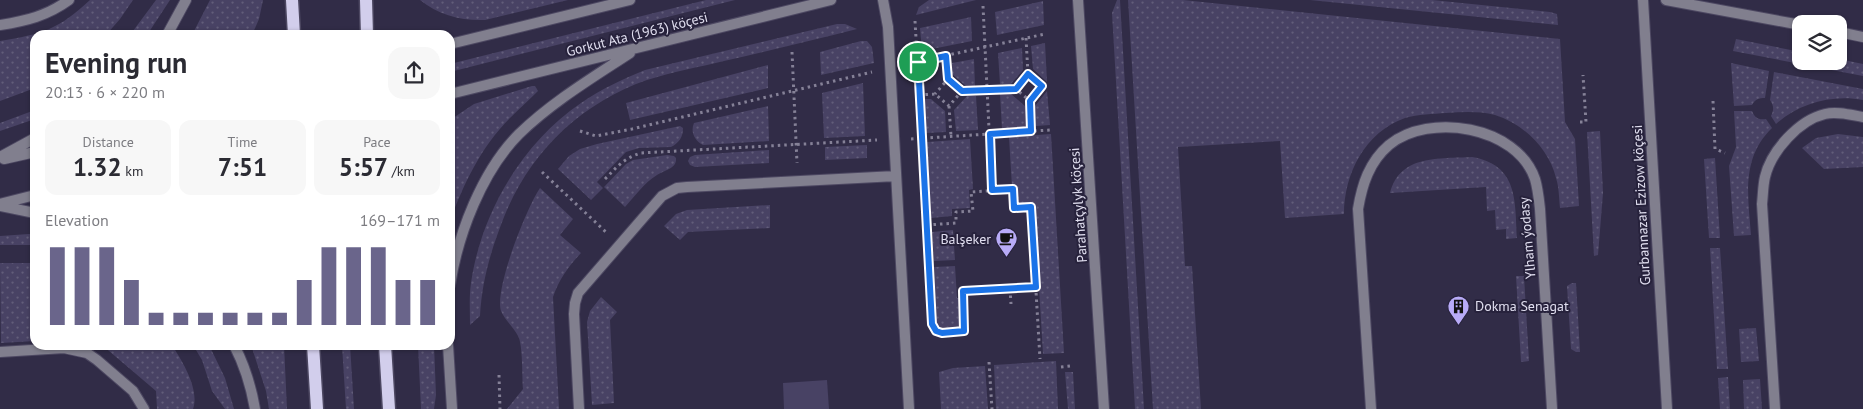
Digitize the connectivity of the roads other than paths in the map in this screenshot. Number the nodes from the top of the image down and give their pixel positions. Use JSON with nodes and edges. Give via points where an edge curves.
{"nodes":[{"id":1,"x":69,"y":0,"type":"edge"},
{"id":2,"x":186,"y":0,"type":"edge"},
{"id":3,"x":292,"y":0,"type":"edge"},
{"id":4,"x":366,"y":0,"type":"edge"},
{"id":5,"x":630,"y":0,"type":"edge"},
{"id":6,"x":831,"y":0,"type":"edge"},
{"id":7,"x":883,"y":0,"type":"edge"},
{"id":8,"x":1078,"y":0,"type":"edge"},
{"id":9,"x":1642,"y":0,"type":"edge"},
{"id":10,"x":1666,"y":0,"type":"edge"},
{"id":11,"x":1792,"y":23,"type":"edge"},
{"id":12,"x":0,"y":25,"type":"edge"},
{"id":13,"x":170,"y":30,"type":"edge"},
{"id":14,"x":294,"y":30,"type":"edge"},
{"id":15,"x":367,"y":30,"type":"edge"},
{"id":16,"x":1847,"y":34,"type":"edge"},
{"id":17,"x":1863,"y":37,"type":"edge"},
{"id":18,"x":455,"y":43,"type":"edge"},
{"id":19,"x":637,"y":48,"type":"junction"},
{"id":20,"x":455,"y":93,"type":"edge"},
{"id":21,"x":1863,"y":117,"type":"edge"},
{"id":22,"x":30,"y":141,"type":"edge"},
{"id":23,"x":30,"y":153,"type":"edge"},
{"id":24,"x":0,"y":158,"type":"edge"},
{"id":25,"x":896,"y":176,"type":"junction"},
{"id":26,"x":30,"y":196,"type":"edge"},
{"id":27,"x":0,"y":205,"type":"edge"},
{"id":28,"x":30,"y":212,"type":"edge"},
{"id":29,"x":455,"y":258,"type":"edge"},
{"id":30,"x":32,"y":350,"type":"edge"},
{"id":31,"x":73,"y":350,"type":"edge"},
{"id":32,"x":237,"y":350,"type":"edge"},
{"id":33,"x":313,"y":350,"type":"edge"},
{"id":34,"x":385,"y":350,"type":"edge"},
{"id":35,"x":448,"y":350,"type":"edge"},
{"id":36,"x":0,"y":352,"type":"edge"},
{"id":37,"x":144,"y":409,"type":"edge"},
{"id":38,"x":254,"y":409,"type":"edge"},
{"id":39,"x":317,"y":409,"type":"edge"},
{"id":40,"x":390,"y":409,"type":"edge"},
{"id":41,"x":452,"y":409,"type":"edge"},
{"id":42,"x":579,"y":409,"type":"edge"},
{"id":43,"x":909,"y":409,"type":"edge"},
{"id":44,"x":1104,"y":409,"type":"edge"},
{"id":45,"x":1371,"y":409,"type":"edge"},
{"id":46,"x":1552,"y":409,"type":"edge"},
{"id":47,"x":1668,"y":409,"type":"edge"},
{"id":48,"x":1775,"y":409,"type":"edge"}],
"edges":[{"from":1,"to":12,"type":"street","via":[[41,17]]},
{"from":2,"to":13,"type":"street"},
{"from":3,"to":14,"type":"main road"},
{"from":4,"to":15,"type":"main road"},
{"from":5,"to":18,"type":"street"},
{"from":6,"to":19,"type":"street","name":"Gorkut Ata (1963) köçesi"},
{"from":7,"to":25,"type":"street","via":[[888,28]]},
{"from":8,"to":44,"type":"street","name":"Parahatçylyk köçesi"},
{"from":9,"to":47,"type":"street","name":"Gurbannazar Ezizow köçesi"},
{"from":10,"to":11,"type":"street"},
{"from":16,"to":17,"type":"street"},
{"from":19,"to":20,"type":"street","name":"Gorkut Ata (1963) köçesi"},
{"from":19,"to":29,"type":"street","via":[[557,103],[519,134],[502,154],[478,196],[464,226]]},
{"from":21,"to":48,"type":"street","via":[[1825,114],[1808,121],[1790,134],[1765,175],[1762,204]]},
{"from":22,"to":24,"type":"street"},
{"from":23,"to":24,"type":"street"},
{"from":25,"to":42,"type":"street","via":[[677,188],[662,196],[578,293],[575,303]]},
{"from":25,"to":43,"type":"street"},
{"from":26,"to":27,"type":"street"},
{"from":27,"to":28,"type":"street"},
{"from":30,"to":36,"type":"street"},
{"from":31,"to":37,"type":"street","via":[[97,360],[133,391]]},
{"from":32,"to":38,"type":"street","via":[[250,382]]},
{"from":33,"to":39,"type":"main road"},
{"from":34,"to":40,"type":"main road"},
{"from":35,"to":41,"type":"street"},
{"from":45,"to":46,"type":"street","name":"Ylham ýodasy","via":[[1358,209],[1362,187],[1370,168],[1388,146],[1406,135],[1443,128],[1469,129],[1504,142],[1523,158],[1535,179],[1540,209]]}]}
